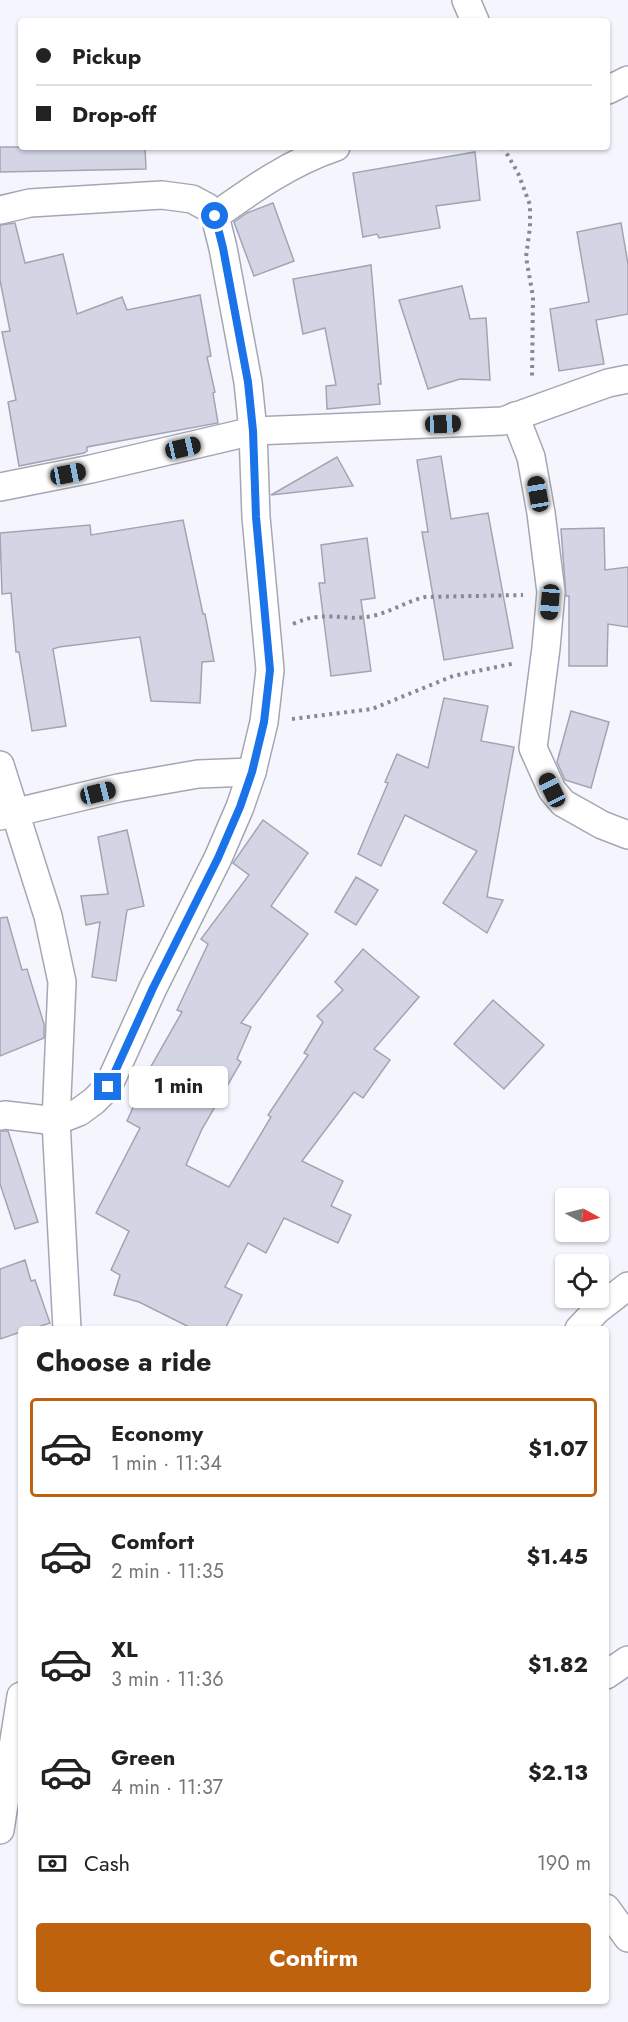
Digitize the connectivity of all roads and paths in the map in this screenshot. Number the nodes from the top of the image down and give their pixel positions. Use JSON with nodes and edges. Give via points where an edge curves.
{"nodes":[{"id":1,"x":466,"y":0,"type":"edge"},
{"id":2,"x":474,"y":18,"type":"edge"},
{"id":3,"x":628,"y":80,"type":"edge"},
{"id":4,"x":610,"y":89,"type":"edge"},
{"id":5,"x":327,"y":150,"type":"edge"},
{"id":6,"x":505,"y":150,"type":"edge"},
{"id":7,"x":0,"y":210,"type":"edge"},
{"id":8,"x":215,"y":216,"type":"junction"},
{"id":9,"x":628,"y":379,"type":"edge"},
{"id":10,"x":523,"y":413,"type":"junction"},
{"id":11,"x":253,"y":431,"type":"junction"},
{"id":12,"x":0,"y":487,"type":"edge"},
{"id":13,"x":550,"y":602,"type":"junction"},
{"id":14,"x":267,"y":636,"type":"junction"},
{"id":15,"x":546,"y":648,"type":"junction"},
{"id":16,"x":264,"y":722,"type":"junction"},
{"id":17,"x":0,"y":765,"type":"edge"},
{"id":18,"x":252,"y":772,"type":"junction"},
{"id":19,"x":8,"y":814,"type":"edge"},
{"id":20,"x":628,"y":835,"type":"edge"},
{"id":21,"x":0,"y":1116,"type":"edge"},
{"id":22,"x":56,"y":1120,"type":"junction"},
{"id":23,"x":628,"y":1286,"type":"edge"},
{"id":24,"x":67,"y":1326,"type":"edge"},
{"id":25,"x":582,"y":1326,"type":"edge"},
{"id":26,"x":628,"y":1660,"type":"edge"},
{"id":27,"x":609,"y":1673,"type":"edge"},
{"id":28,"x":18,"y":1715,"type":"edge"},
{"id":29,"x":0,"y":1830,"type":"edge"},
{"id":30,"x":609,"y":1912,"type":"edge"},
{"id":31,"x":628,"y":1938,"type":"edge"}],
"edges":[{"from":1,"to":2,"type":"street"},
{"from":3,"to":4,"type":"street"},
{"from":5,"to":8,"type":"street","via":[[260,184]]},
{"from":6,"to":10,"type":"path","via":[[530,205],[526,256],[533,297]]},
{"from":7,"to":8,"type":"street","via":[[30,203],[162,195],[192,200]]},
{"from":8,"to":11,"type":"street","via":[[248,382]]},
{"from":9,"to":10,"type":"street"},
{"from":10,"to":11,"type":"street","via":[[503,421]]},
{"from":10,"to":13,"type":"street","via":[[541,513]]},
{"from":11,"to":12,"type":"street"},
{"from":11,"to":14,"type":"street"},
{"from":13,"to":14,"type":"path","via":[[509,594],[425,597],[369,616],[305,618]]},
{"from":13,"to":15,"type":"street"},
{"from":14,"to":16,"type":"street","via":[[270,670]]},
{"from":15,"to":16,"type":"path","via":[[512,664],[453,676],[372,709]]},
{"from":15,"to":20,"type":"street","via":[[533,748],[540,765],[563,803]]},
{"from":16,"to":18,"type":"street"},
{"from":17,"to":19,"type":"street"},
{"from":18,"to":19,"type":"street","via":[[198,774]]},
{"from":18,"to":22,"type":"street","via":[[218,858],[108,1087],[79,1112]]},
{"from":19,"to":22,"type":"street","via":[[48,916],[62,982]]},
{"from":21,"to":22,"type":"street"},
{"from":22,"to":24,"type":"street"},
{"from":23,"to":25,"type":"street"},
{"from":26,"to":27,"type":"street"},
{"from":28,"to":29,"type":"street"},
{"from":30,"to":31,"type":"street"}]}
